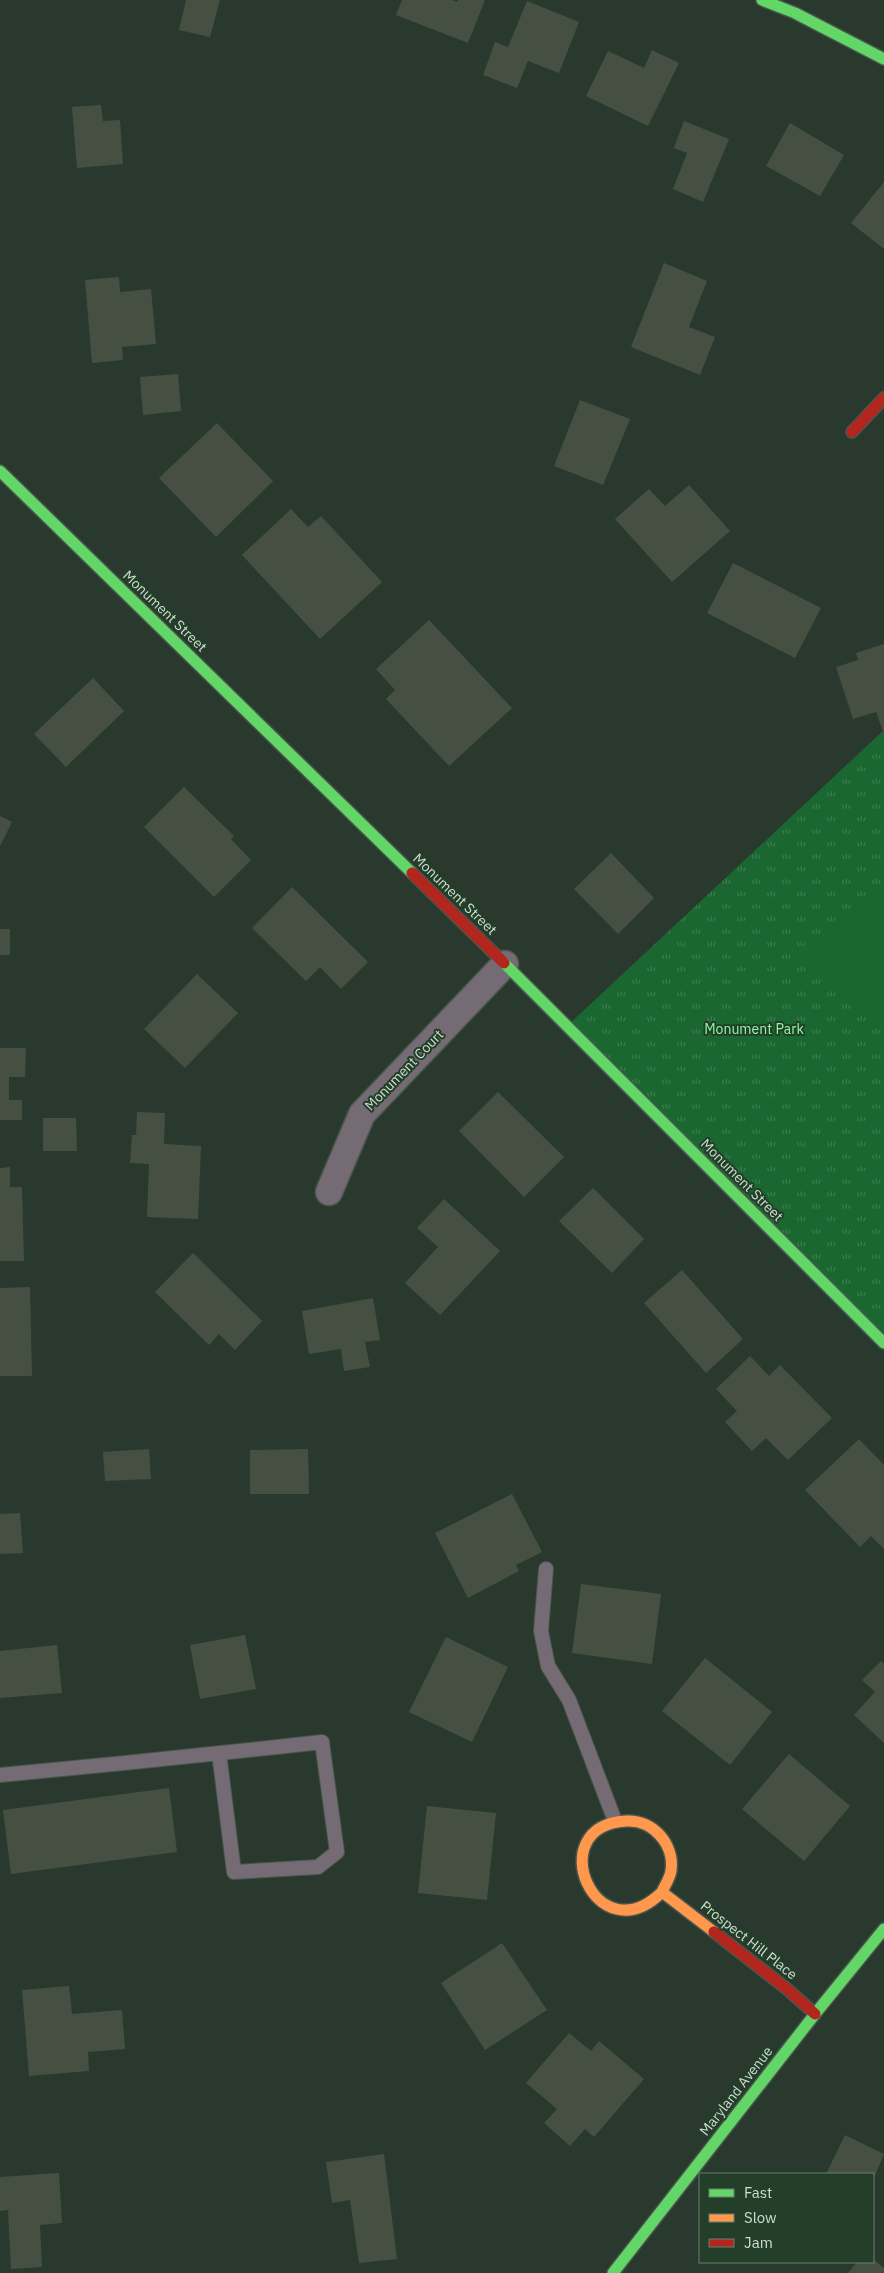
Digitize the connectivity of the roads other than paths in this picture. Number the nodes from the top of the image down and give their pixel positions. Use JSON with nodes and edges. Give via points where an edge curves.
{"nodes":[{"id":1,"x":762,"y":0,"type":"edge"},
{"id":2,"x":884,"y":59,"type":"edge"},
{"id":3,"x":884,"y":398,"type":"edge"},
{"id":4,"x":852,"y":432,"type":"dead end"},
{"id":5,"x":0,"y":471,"type":"edge"},
{"id":6,"x":505,"y":964,"type":"junction"},
{"id":7,"x":329,"y":1192,"type":"dead end"},
{"id":8,"x":884,"y":1343,"type":"edge"},
{"id":9,"x":546,"y":1569,"type":"dead end"},
{"id":10,"x":220,"y":1753,"type":"junction"},
{"id":11,"x":0,"y":1775,"type":"edge"},
{"id":12,"x":615,"y":1821,"type":"junction"},
{"id":13,"x":662,"y":1892,"type":"junction"},
{"id":14,"x":884,"y":1929,"type":"edge"},
{"id":15,"x":815,"y":2014,"type":"junction"},
{"id":16,"x":613,"y":2273,"type":"edge"}],
"edges":[{"from":1,"to":2,"type":"street","via":[[795,13]]},
{"from":3,"to":4,"type":"street"},
{"from":5,"to":6,"type":"street","name":"Monument Street"},
{"from":6,"to":7,"type":"street","name":"Monument Court","via":[[362,1114]]},
{"from":6,"to":8,"type":"street","name":"Monument Street"},
{"from":9,"to":12,"type":"lane","via":[[541,1631],[548,1666],[569,1700]]},
{"from":10,"to":10,"type":"lane","via":[[322,1742],[337,1852],[318,1866],[234,1872]]},
{"from":10,"to":11,"type":"lane"},
{"from":12,"to":13,"type":"street","via":[[636,1821],[658,1831],[668,1847],[672,1871]]},
{"from":12,"to":13,"type":"street","via":[[598,1829],[586,1845],[582,1861],[585,1881],[592,1894],[608,1906],[624,1910],[645,1906]]},
{"from":13,"to":15,"type":"street","name":"Prospect Hill Place","via":[[788,1989]]},
{"from":14,"to":15,"type":"street","name":"Maryland Avenue"},
{"from":15,"to":16,"type":"street","name":"Maryland Avenue"}]}
